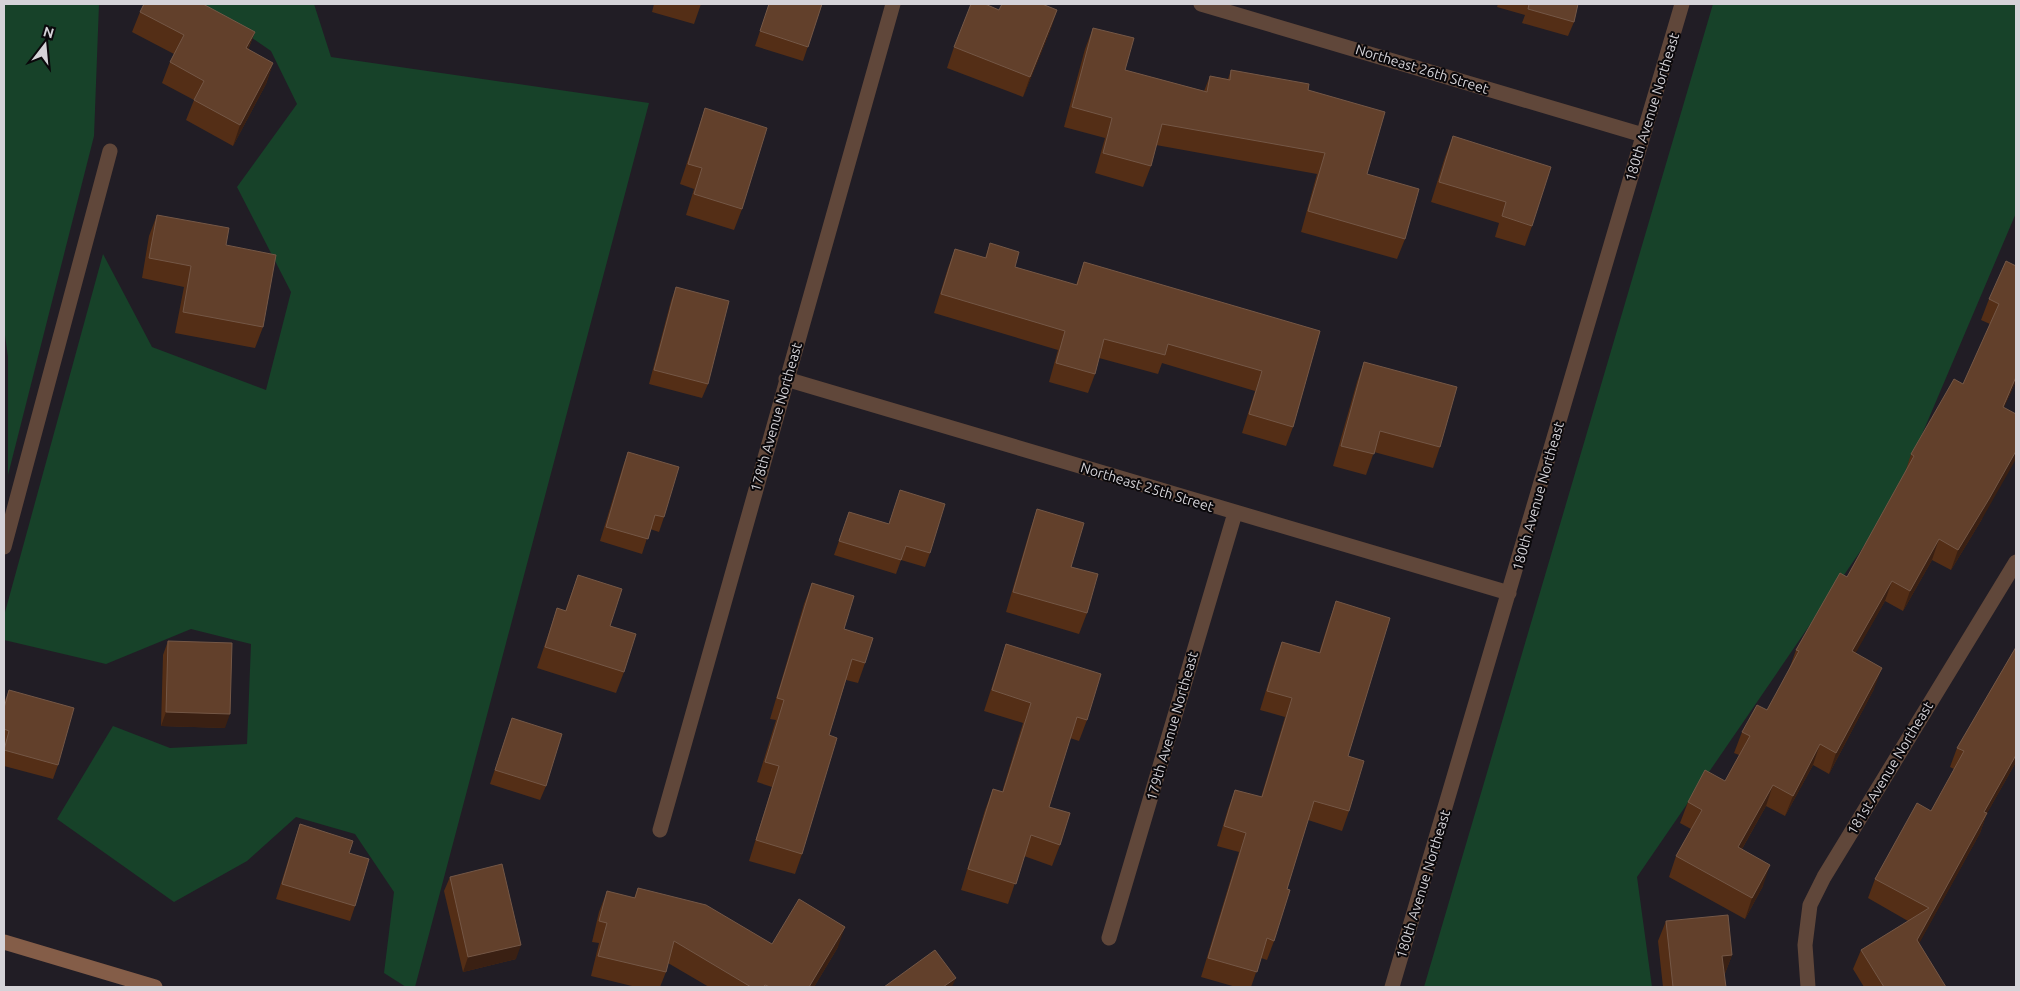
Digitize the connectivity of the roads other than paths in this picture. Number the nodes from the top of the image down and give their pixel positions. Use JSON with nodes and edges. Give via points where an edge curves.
{"nodes":[{"id":1,"x":893,"y":4,"type":"edge"},
{"id":2,"x":1201,"y":4,"type":"edge"},
{"id":3,"x":1682,"y":4,"type":"edge"},
{"id":4,"x":1643,"y":135,"type":"junction"},
{"id":5,"x":110,"y":151,"type":"dead end"},
{"id":6,"x":786,"y":379,"type":"junction"},
{"id":7,"x":1235,"y":513,"type":"junction"},
{"id":8,"x":4,"y":547,"type":"edge"},
{"id":9,"x":2016,"y":562,"type":"edge"},
{"id":10,"x":1509,"y":593,"type":"junction"},
{"id":11,"x":660,"y":830,"type":"dead end"},
{"id":12,"x":1109,"y":938,"type":"dead end"},
{"id":13,"x":4,"y":942,"type":"edge"},
{"id":14,"x":155,"y":987,"type":"edge"},
{"id":15,"x":1392,"y":987,"type":"edge"},
{"id":16,"x":1808,"y":987,"type":"edge"}],
"edges":[{"from":1,"to":6,"type":"street","name":"178th Avenue Northeast"},
{"from":2,"to":4,"type":"street","name":"Northeast 26th Street"},
{"from":3,"to":4,"type":"street","name":"180th Avenue Northeast"},
{"from":4,"to":10,"type":"street","name":"180th Avenue Northeast"},
{"from":5,"to":8,"type":"street"},
{"from":6,"to":7,"type":"street","name":"Northeast 25th Street"},
{"from":6,"to":11,"type":"street","name":"178th Avenue Northeast"},
{"from":7,"to":10,"type":"street","name":"Northeast 25th Street"},
{"from":7,"to":12,"type":"street","name":"179th Avenue Northeast"},
{"from":9,"to":16,"type":"street","name":"181st Avenue Northeast","via":[[1810,905],[1805,945]]},
{"from":10,"to":15,"type":"street","name":"180th Avenue Northeast"},
{"from":13,"to":14,"type":"main road"}]}
